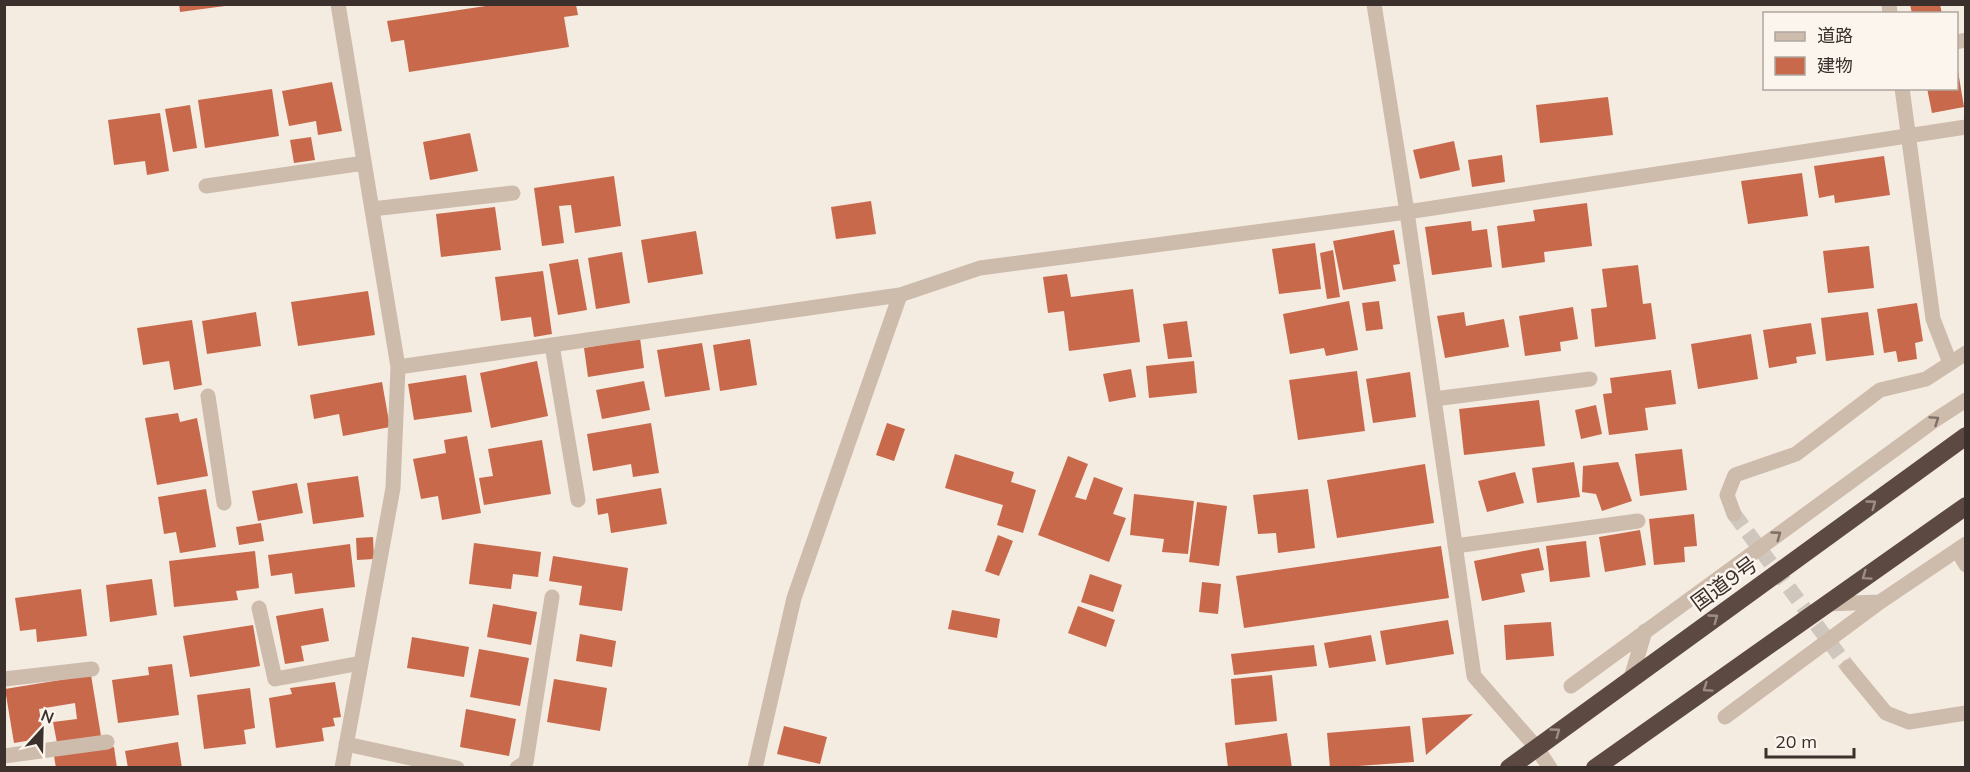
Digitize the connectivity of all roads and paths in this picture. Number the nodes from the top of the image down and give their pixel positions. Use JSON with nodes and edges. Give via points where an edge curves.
{"nodes":[{"id":1,"x":338,"y":4,"type":"edge"},
{"id":2,"x":1374,"y":4,"type":"edge"},
{"id":3,"x":1902,"y":90,"type":"edge"},
{"id":4,"x":1965,"y":127,"type":"edge"},
{"id":5,"x":1909,"y":136,"type":"junction"},
{"id":6,"x":364,"y":164,"type":"junction"},
{"id":7,"x":206,"y":186,"type":"dead end"},
{"id":8,"x":513,"y":193,"type":"dead end"},
{"id":9,"x":372,"y":209,"type":"junction"},
{"id":10,"x":1407,"y":212,"type":"junction"},
{"id":11,"x":900,"y":295,"type":"junction"},
{"id":12,"x":552,"y":345,"type":"junction"},
{"id":13,"x":1965,"y":353,"type":"edge"},
{"id":14,"x":1950,"y":363,"type":"junction"},
{"id":15,"x":398,"y":367,"type":"junction"},
{"id":16,"x":1590,"y":379,"type":"dead end"},
{"id":17,"x":208,"y":396,"type":"dead end"},
{"id":18,"x":1434,"y":399,"type":"junction"},
{"id":19,"x":1965,"y":400,"type":"edge"},
{"id":20,"x":1965,"y":436,"type":"edge"},
{"id":21,"x":578,"y":500,"type":"dead end"},
{"id":22,"x":224,"y":503,"type":"dead end"},
{"id":23,"x":1965,"y":506,"type":"edge"},
{"id":24,"x":1734,"y":514,"type":"tunnel mouth"},
{"id":25,"x":1638,"y":521,"type":"dead end"},
{"id":26,"x":1455,"y":546,"type":"junction"},
{"id":27,"x":1961,"y":547,"type":"edge"},
{"id":28,"x":1965,"y":565,"type":"edge"},
{"id":29,"x":552,"y":597,"type":"dead end"},
{"id":30,"x":1880,"y":603,"type":"junction"},
{"id":31,"x":1826,"y":604,"type":"junction"},
{"id":32,"x":259,"y":608,"type":"dead end"},
{"id":33,"x":1645,"y":632,"type":"junction"},
{"id":34,"x":361,"y":663,"type":"junction"},
{"id":35,"x":1848,"y":667,"type":"tunnel mouth"},
{"id":36,"x":92,"y":669,"type":"dead end"},
{"id":37,"x":1631,"y":678,"type":"junction"},
{"id":38,"x":4,"y":679,"type":"edge"},
{"id":39,"x":1571,"y":686,"type":"dead end"},
{"id":40,"x":1965,"y":713,"type":"edge"},
{"id":41,"x":1725,"y":717,"type":"dead end"},
{"id":42,"x":107,"y":742,"type":"dead end"},
{"id":43,"x":346,"y":744,"type":"junction"},
{"id":44,"x":1536,"y":747,"type":"junction"},
{"id":45,"x":4,"y":756,"type":"edge"},
{"id":46,"x":342,"y":768,"type":"edge"},
{"id":47,"x":457,"y":768,"type":"edge"},
{"id":48,"x":517,"y":768,"type":"edge"},
{"id":49,"x":755,"y":768,"type":"edge"},
{"id":50,"x":1509,"y":768,"type":"edge"},
{"id":51,"x":1550,"y":768,"type":"edge"},
{"id":52,"x":1595,"y":768,"type":"edge"}],
"edges":[{"from":1,"to":6,"type":"street"},
{"from":2,"to":10,"type":"street"},
{"from":3,"to":5,"type":"street"},
{"from":4,"to":5,"type":"street"},
{"from":5,"to":10,"type":"street"},
{"from":5,"to":14,"type":"street","via":[[1933,319]]},
{"from":6,"to":7,"type":"street"},
{"from":6,"to":9,"type":"street"},
{"from":8,"to":9,"type":"street"},
{"from":9,"to":15,"type":"street"},
{"from":10,"to":11,"type":"street","via":[[980,268]]},
{"from":10,"to":18,"type":"street"},
{"from":11,"to":12,"type":"street"},
{"from":11,"to":49,"type":"street","via":[[794,598]]},
{"from":12,"to":15,"type":"street"},
{"from":12,"to":21,"type":"street"},
{"from":13,"to":14,"type":"street"},
{"from":14,"to":24,"type":"street","via":[[1926,379],[1880,390],[1796,454],[1736,475],[1727,495]]},
{"from":15,"to":34,"type":"street","via":[[393,488]]},
{"from":16,"to":18,"type":"street"},
{"from":17,"to":22,"type":"street"},
{"from":18,"to":26,"type":"street"},
{"from":33,"to":19,"type":"street","one_way":true},
{"from":37,"to":20,"type":"highway","name":"国道9号","one_way":true},
{"from":23,"to":31,"type":"highway","one_way":true},
{"from":25,"to":26,"type":"street"},
{"from":26,"to":44,"type":"street","via":[[1474,676]]},
{"from":27,"to":28,"type":"street"},
{"from":27,"to":30,"type":"street"},
{"from":29,"to":48,"type":"street","via":[[526,762]]},
{"from":30,"to":31,"type":"street"},
{"from":30,"to":41,"type":"street"},
{"from":31,"to":52,"type":"highway","one_way":true},
{"from":32,"to":34,"type":"street","via":[[275,679]]},
{"from":33,"to":37,"type":"street"},
{"from":33,"to":39,"type":"street"},
{"from":34,"to":43,"type":"street"},
{"from":35,"to":40,"type":"street","via":[[1886,713],[1893,716],[1909,722]]},
{"from":36,"to":38,"type":"street"},
{"from":44,"to":37,"type":"highway","name":"国道9号","one_way":true},
{"from":42,"to":45,"type":"street"},
{"from":43,"to":46,"type":"street"},
{"from":43,"to":47,"type":"street"},
{"from":44,"to":50,"type":"highway","name":"国道9号"},
{"from":44,"to":51,"type":"street"}]}
